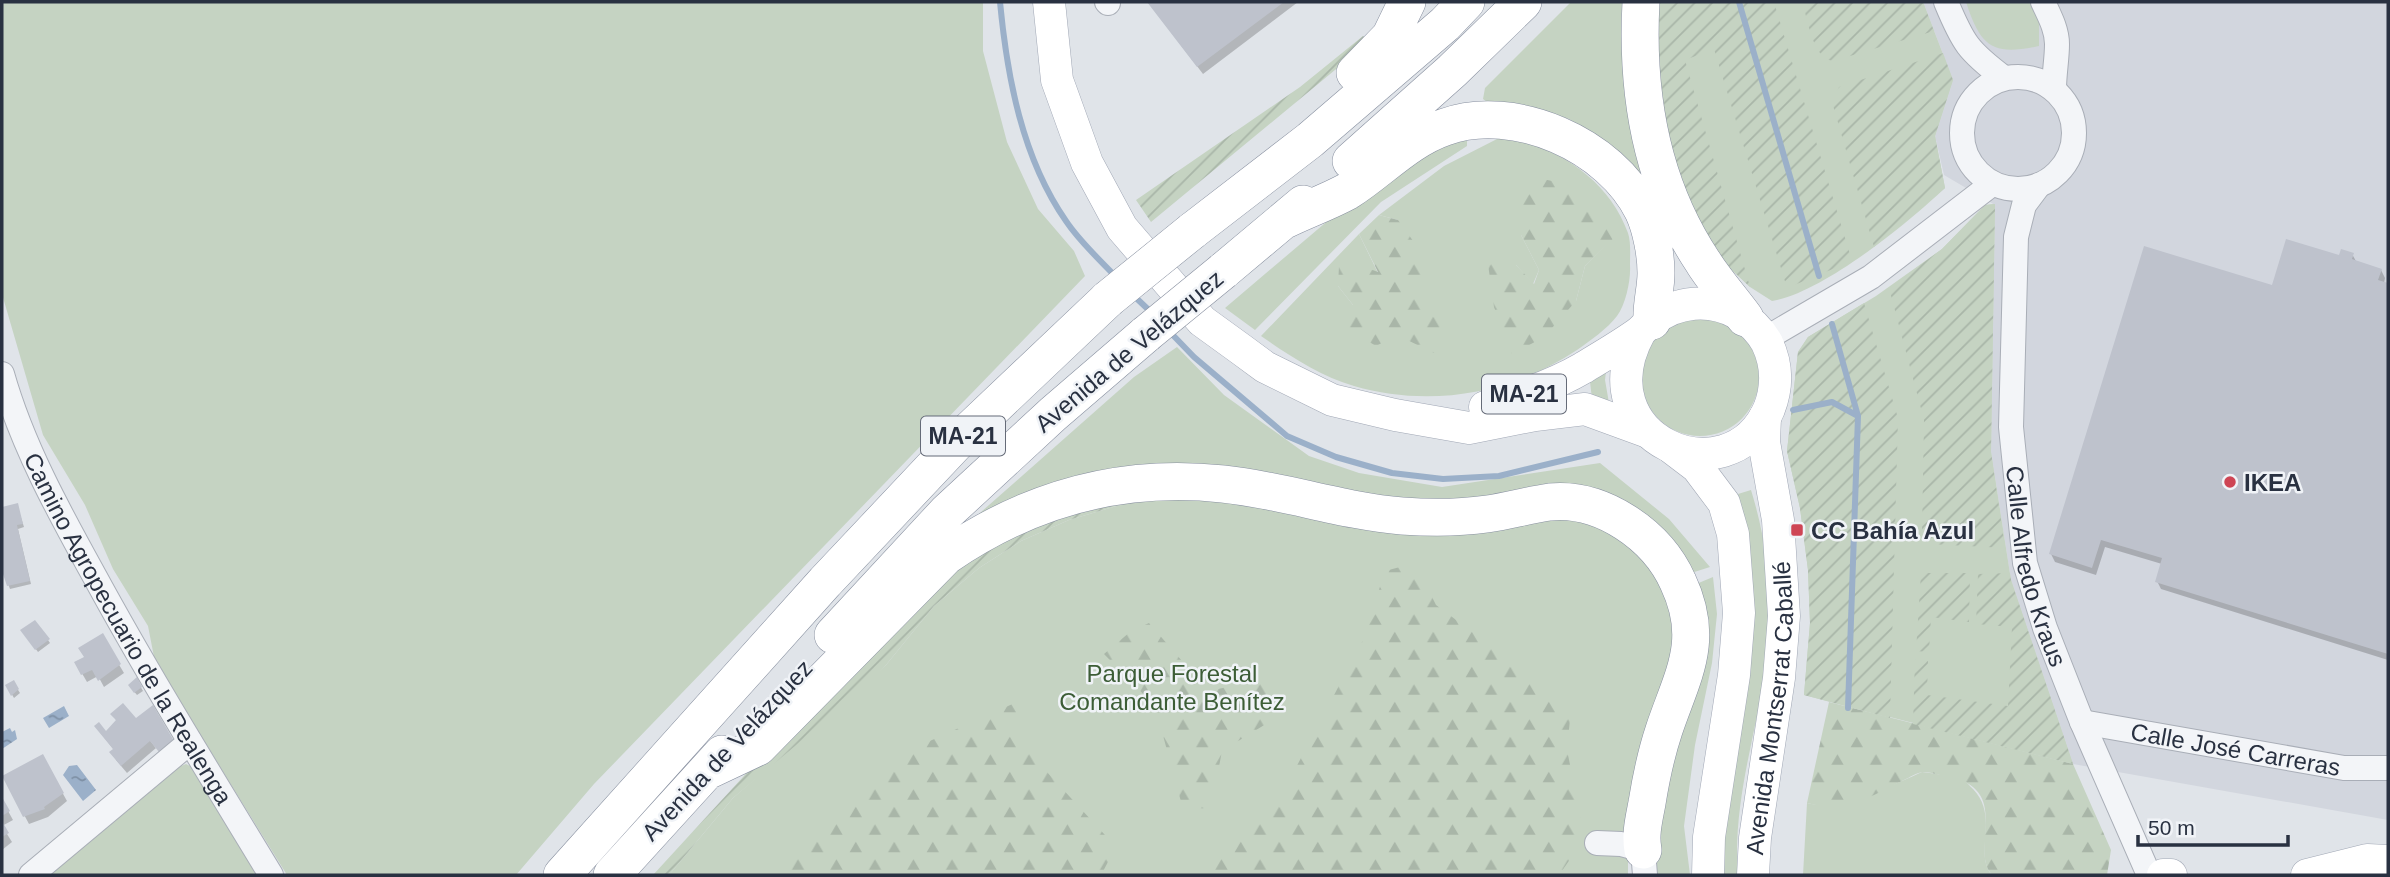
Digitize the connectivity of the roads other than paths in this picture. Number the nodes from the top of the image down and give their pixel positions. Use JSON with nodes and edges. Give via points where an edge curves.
{"nodes":[{"id":1,"x":1049,"y":2,"type":"edge"},
{"id":2,"x":1407,"y":2,"type":"edge"},
{"id":3,"x":1466,"y":2,"type":"edge"},
{"id":4,"x":1522,"y":2,"type":"edge"},
{"id":5,"x":1641,"y":2,"type":"edge"},
{"id":6,"x":1946,"y":2,"type":"edge"},
{"id":7,"x":2043,"y":2,"type":"edge"},
{"id":8,"x":2054,"y":28,"type":"junction"},
{"id":9,"x":1964,"y":43,"type":"junction"},
{"id":10,"x":2013,"y":77,"type":"junction"},
{"id":11,"x":2054,"y":89,"type":"junction"},
{"id":12,"x":1967,"y":109,"type":"junction"},
{"id":13,"x":1970,"y":163,"type":"junction"},
{"id":14,"x":1999,"y":185,"type":"junction"},
{"id":15,"x":2039,"y":185,"type":"junction"},
{"id":16,"x":1951,"y":214,"type":"junction"},
{"id":17,"x":1285,"y":220,"type":"junction"},
{"id":18,"x":1199,"y":226,"type":"junction"},
{"id":19,"x":2016,"y":237,"type":"junction"},
{"id":20,"x":1646,"y":326,"type":"junction"},
{"id":21,"x":1755,"y":329,"type":"junction"},
{"id":22,"x":2,"y":374,"type":"edge"},
{"id":23,"x":1395,"y":415,"type":"junction"},
{"id":24,"x":1765,"y":417,"type":"junction"},
{"id":25,"x":1660,"y":440,"type":"junction"},
{"id":26,"x":2082,"y":722,"type":"junction"},
{"id":27,"x":190,"y":742,"type":"junction"},
{"id":28,"x":2388,"y":768,"type":"edge"},
{"id":29,"x":707,"y":771,"type":"junction"},
{"id":30,"x":647,"y":782,"type":"junction"},
{"id":31,"x":1597,"y":844,"type":"dead end"},
{"id":32,"x":2388,"y":861,"type":"edge"},
{"id":33,"x":1644,"y":862,"type":"edge"},
{"id":34,"x":31,"y":875,"type":"edge"},
{"id":35,"x":271,"y":875,"type":"edge"},
{"id":36,"x":534,"y":875,"type":"edge"},
{"id":37,"x":562,"y":875,"type":"edge"},
{"id":38,"x":612,"y":875,"type":"edge"},
{"id":39,"x":1708,"y":875,"type":"edge"},
{"id":40,"x":1754,"y":875,"type":"edge"},
{"id":41,"x":2149,"y":875,"type":"edge"},
{"id":42,"x":2163,"y":875,"type":"edge"},
{"id":43,"x":2171,"y":875,"type":"edge"},
{"id":44,"x":2307,"y":875,"type":"edge"}],
"edges":[{"from":1,"to":23,"type":"main road","number":"MA-21","via":[[1057,80],[1087,163],[1122,228],[1202,321],[1265,367],[1332,400]]},
{"from":2,"to":18,"type":"highway","via":[[1390,37],[1358,71],[1279,138]]},
{"from":3,"to":18,"type":"highway","name":"Avenida de Velázquez","number":"MA-21","via":[[1310,140]]},
{"from":4,"to":17,"type":"highway","name":"Avenida de Velázquez","number":"MA-21"},
{"from":5,"to":21,"type":"highway","via":[[1641,90],[1667,197],[1702,262]]},
{"from":6,"to":9,"type":"street"},
{"from":7,"to":8,"type":"street"},
{"from":8,"to":10,"type":"street","via":[[2047,46]]},
{"from":8,"to":11,"type":"street"},
{"from":9,"to":10,"type":"street","via":[[1975,57]]},
{"from":9,"to":12,"type":"street"},
{"from":10,"to":11,"type":"street","via":[[2039,80]]},
{"from":10,"to":12,"type":"street","via":[[1988,84]]},
{"from":11,"to":15,"type":"street","via":[[2073,120],[2074,138],[2062,169]]},
{"from":12,"to":13,"type":"street","via":[[1962,129]]},
{"from":13,"to":14,"type":"street","via":[[1980,176]]},
{"from":13,"to":16,"type":"street"},
{"from":14,"to":15,"type":"street"},
{"from":14,"to":16,"type":"street"},
{"from":14,"to":19,"type":"street","name":"Calle Alfredo Kraus"},
{"from":15,"to":19,"type":"street","name":"Calle Alfredo Kraus","via":[[2024,205]]},
{"from":16,"to":21,"type":"street","via":[[1871,277]]},
{"from":17,"to":20,"type":"highway","via":[[1348,190],[1401,150],[1443,127],[1479,118],[1512,120],[1550,130],[1586,150],[1620,180],[1643,211],[1656,274]]},
{"from":17,"to":29,"type":"highway","name":"Avenida de Velázquez","number":"MA-21","bridge":true,"via":[[1053,414],[947,512]]},
{"from":18,"to":30,"type":"highway","name":"Avenida de Velázquez","number":"MA-21","bridge":true,"via":[[1108,299],[955,444]]},
{"from":19,"to":26,"type":"street","name":"Calle Alfredo Kraus","via":[[2011,427],[2025,563]]},
{"from":20,"to":21,"type":"main road","via":[[1669,310],[1708,303],[1727,308]]},
{"from":20,"to":23,"type":"main road","number":"MA-21","via":[[1542,389],[1486,407]]},
{"from":20,"to":25,"type":"main road","via":[[1630,351],[1627,395],[1635,415]]},
{"from":21,"to":24,"type":"main road","via":[[1773,358],[1776,378]]},
{"from":22,"to":27,"type":"street","name":"Camino Agropecuario de la Realenga","via":[[12,411],[73,537]]},
{"from":23,"to":25,"type":"main road","number":"MA-21","via":[[1469,428],[1586,409]]},
{"from":24,"to":25,"type":"main road","via":[[1754,431],[1725,450],[1698,453]]},
{"from":24,"to":40,"type":"main road","name":"Avenida Montserrat Caballé","via":[[1784,616]]},
{"from":25,"to":39,"type":"main road","name":"Avenida Montserrat Caballé","via":[[1696,467],[1724,503],[1733,534],[1739,613]]},
{"from":26,"to":28,"type":"street","name":"Calle José Carreras","via":[[2344,768]]},
{"from":26,"to":41,"type":"street","name":"Calle Alfredo Kraus"},
{"from":27,"to":34,"type":"street"},
{"from":27,"to":35,"type":"street","name":"Camino Agropecuario de la Realenga"},
{"from":29,"to":33,"type":"highway","via":[[758,747],[946,556],[1010,517],[1066,495],[1118,485],[1224,484],[1367,513],[1447,517],[1552,502],[1584,504],[1640,532],[1663,556],[1686,608],[1691,644],[1685,678],[1653,764],[1641,837]]},
{"from":29,"to":38,"type":"highway","name":"Avenida de Velázquez","number":"MA-21"},
{"from":30,"to":36,"type":"highway","via":[[587,816]]},
{"from":30,"to":37,"type":"highway","name":"Avenida de Velázquez","number":"MA-21"},
{"from":31,"to":33,"type":"street","via":[[1621,844]]},
{"from":32,"to":44,"type":"main road","via":[[2367,860]]},
{"from":42,"to":43,"type":"main road"}]}
